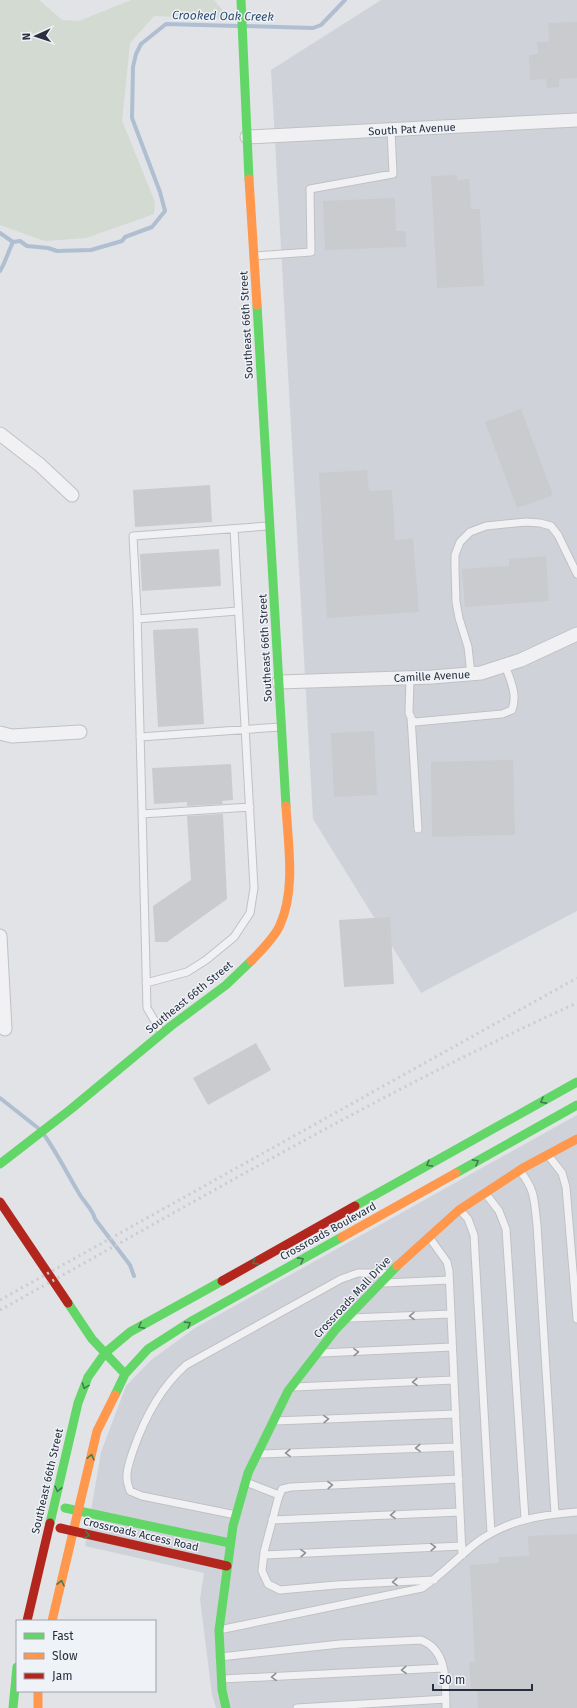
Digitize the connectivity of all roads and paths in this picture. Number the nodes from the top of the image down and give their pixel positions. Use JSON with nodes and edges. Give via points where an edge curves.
{"nodes":[{"id":1,"x":241,"y":0,"type":"edge"},
{"id":2,"x":577,"y":120,"type":"edge"},
{"id":3,"x":391,"y":130,"type":"junction"},
{"id":4,"x":247,"y":137,"type":"junction"},
{"id":5,"x":254,"y":256,"type":"junction"},
{"id":6,"x":0,"y":434,"type":"edge"},
{"id":7,"x":72,"y":495,"type":"dead end"},
{"id":8,"x":270,"y":526,"type":"junction"},
{"id":9,"x":234,"y":529,"type":"junction"},
{"id":10,"x":577,"y":574,"type":"edge"},
{"id":11,"x":238,"y":611,"type":"junction"},
{"id":12,"x":137,"y":619,"type":"junction"},
{"id":13,"x":577,"y":634,"type":"edge"},
{"id":14,"x":505,"y":665,"type":"junction"},
{"id":15,"x":472,"y":674,"type":"junction"},
{"id":16,"x":410,"y":678,"type":"junction"},
{"id":17,"x":279,"y":682,"type":"junction"},
{"id":18,"x":411,"y":717,"type":"junction"},
{"id":19,"x":282,"y":726,"type":"junction"},
{"id":20,"x":245,"y":728,"type":"junction"},
{"id":21,"x":80,"y":732,"type":"dead end"},
{"id":22,"x":0,"y":733,"type":"edge"},
{"id":23,"x":140,"y":737,"type":"junction"},
{"id":24,"x":250,"y":807,"type":"junction"},
{"id":25,"x":142,"y":814,"type":"junction"},
{"id":26,"x":418,"y":829,"type":"dead end"},
{"id":27,"x":0,"y":936,"type":"edge"},
{"id":28,"x":146,"y":983,"type":"junction"},
{"id":29,"x":5,"y":1029,"type":"dead end"},
{"id":30,"x":162,"y":1034,"type":"junction"},
{"id":31,"x":577,"y":1082,"type":"edge"},
{"id":32,"x":577,"y":1105,"type":"edge"},
{"id":33,"x":577,"y":1139,"type":"edge"},
{"id":34,"x":548,"y":1154,"type":"junction"},
{"id":35,"x":0,"y":1164,"type":"edge"},
{"id":36,"x":519,"y":1170,"type":"junction"},
{"id":37,"x":485,"y":1193,"type":"junction"},
{"id":38,"x":0,"y":1202,"type":"edge"},
{"id":39,"x":459,"y":1210,"type":"junction"},
{"id":40,"x":428,"y":1237,"type":"junction"},
{"id":41,"x":388,"y":1274,"type":"junction"},
{"id":42,"x":449,"y":1280,"type":"junction"},
{"id":43,"x":380,"y":1283,"type":"junction"},
{"id":44,"x":451,"y":1314,"type":"junction"},
{"id":45,"x":347,"y":1318,"type":"junction"},
{"id":46,"x":577,"y":1319,"type":"edge"},
{"id":47,"x":452,"y":1347,"type":"junction"},
{"id":48,"x":105,"y":1353,"type":"junction"},
{"id":49,"x":317,"y":1353,"type":"junction"},
{"id":50,"x":125,"y":1374,"type":"junction"},
{"id":51,"x":454,"y":1380,"type":"junction"},
{"id":52,"x":291,"y":1387,"type":"junction"},
{"id":53,"x":456,"y":1414,"type":"junction"},
{"id":54,"x":273,"y":1422,"type":"junction"},
{"id":55,"x":457,"y":1447,"type":"junction"},
{"id":56,"x":257,"y":1454,"type":"junction"},
{"id":57,"x":459,"y":1479,"type":"junction"},
{"id":58,"x":246,"y":1482,"type":"junction"},
{"id":59,"x":279,"y":1495,"type":"junction"},
{"id":60,"x":54,"y":1506,"type":"junction"},
{"id":61,"x":78,"y":1511,"type":"junction"},
{"id":62,"x":460,"y":1512,"type":"junction"},
{"id":63,"x":577,"y":1512,"type":"edge"},
{"id":64,"x":555,"y":1514,"type":"junction"},
{"id":65,"x":236,"y":1515,"type":"junction"},
{"id":66,"x":525,"y":1519,"type":"junction"},
{"id":67,"x":272,"y":1520,"type":"junction"},
{"id":68,"x":49,"y":1526,"type":"junction"},
{"id":69,"x":73,"y":1532,"type":"junction"},
{"id":70,"x":492,"y":1533,"type":"junction"},
{"id":71,"x":230,"y":1543,"type":"junction"},
{"id":72,"x":462,"y":1546,"type":"junction"},
{"id":73,"x":264,"y":1555,"type":"junction"},
{"id":74,"x":462,"y":1555,"type":"junction"},
{"id":75,"x":227,"y":1566,"type":"junction"},
{"id":76,"x":434,"y":1580,"type":"junction"},
{"id":77,"x":27,"y":1620,"type":"edge"},
{"id":78,"x":52,"y":1620,"type":"edge"},
{"id":79,"x":219,"y":1630,"type":"junction"},
{"id":80,"x":220,"y":1657,"type":"junction"},
{"id":81,"x":443,"y":1668,"type":"junction"},
{"id":82,"x":16,"y":1678,"type":"edge"},
{"id":83,"x":222,"y":1679,"type":"junction"},
{"id":84,"x":38,"y":1692,"type":"edge"},
{"id":85,"x":446,"y":1698,"type":"junction"},
{"id":86,"x":13,"y":1708,"type":"edge"},
{"id":87,"x":38,"y":1708,"type":"edge"},
{"id":88,"x":226,"y":1708,"type":"edge"},
{"id":89,"x":297,"y":1708,"type":"edge"},
{"id":90,"x":446,"y":1708,"type":"edge"}],
"edges":[{"from":1,"to":4,"type":"street","name":"Southeast 66th Street"},
{"from":2,"to":3,"type":"street","name":"South Pat Avenue"},
{"from":3,"to":4,"type":"street","name":"South Pat Avenue"},
{"from":3,"to":5,"type":"lane","via":[[393,174],[310,189],[311,252]]},
{"from":4,"to":5,"type":"street","name":"Southeast 66th Street"},
{"from":5,"to":8,"type":"street","name":"Southeast 66th Street"},
{"from":6,"to":7,"type":"street","via":[[40,465]]},
{"from":8,"to":9,"type":"lane"},
{"from":8,"to":17,"type":"street","name":"Southeast 66th Street"},
{"from":9,"to":11,"type":"lane"},
{"from":9,"to":12,"type":"lane","via":[[133,536]]},
{"from":10,"to":15,"type":"lane","via":[[551,526],[540,522],[526,522],[486,526],[470,532],[460,542],[454,568],[456,602]]},
{"from":11,"to":12,"type":"lane"},
{"from":11,"to":20,"type":"lane"},
{"from":12,"to":23,"type":"lane"},
{"from":13,"to":14,"type":"street","name":"Camille Avenue"},
{"from":14,"to":15,"type":"street","name":"Camille Avenue"},
{"from":14,"to":18,"type":"lane","via":[[515,693],[512,710],[502,714],[415,722]]},
{"from":15,"to":16,"type":"street","name":"Camille Avenue"},
{"from":16,"to":17,"type":"street","name":"Camille Avenue"},
{"from":16,"to":18,"type":"lane"},
{"from":17,"to":19,"type":"street","name":"Southeast 66th Street"},
{"from":18,"to":26,"type":"lane"},
{"from":19,"to":20,"type":"lane"},
{"from":19,"to":30,"type":"street","name":"Southeast 66th Street","via":[[289,864],[288,898],[280,926],[260,952],[226,985]]},
{"from":20,"to":23,"type":"lane"},
{"from":20,"to":24,"type":"lane"},
{"from":21,"to":22,"type":"street","via":[[12,736]]},
{"from":23,"to":25,"type":"lane"},
{"from":24,"to":25,"type":"lane"},
{"from":24,"to":28,"type":"lane","via":[[254,888],[250,913],[234,938],[206,960],[187,972]]},
{"from":25,"to":28,"type":"lane"},
{"from":27,"to":29,"type":"street"},
{"from":28,"to":30,"type":"lane","via":[[147,1008]]},
{"from":30,"to":35,"type":"street","name":"Southeast 66th Street"},
{"from":31,"to":48,"type":"street","name":"Crossroads Boulevard","one_way":true,"via":[[130,1332]]},
{"from":50,"to":32,"type":"street","name":"Crossroads Boulevard","one_way":true,"via":[[148,1349],[190,1322]]},
{"from":33,"to":34,"type":"street","name":"Crossroads Mall Drive"},
{"from":34,"to":36,"type":"street","name":"Crossroads Mall Drive"},
{"from":34,"to":46,"type":"lane","via":[[562,1173],[569,1202]]},
{"from":36,"to":37,"type":"street","name":"Crossroads Mall Drive"},
{"from":36,"to":64,"type":"lane","via":[[530,1183],[533,1192],[537,1225]]},
{"from":37,"to":39,"type":"street","name":"Crossroads Mall Drive"},
{"from":37,"to":66,"type":"lane","via":[[499,1211],[506,1229]]},
{"from":38,"to":48,"type":"street","via":[[67,1304]]},
{"from":39,"to":40,"type":"street","name":"Crossroads Mall Drive"},
{"from":39,"to":70,"type":"lane","via":[[468,1219],[474,1235]]},
{"from":40,"to":41,"type":"street","name":"Crossroads Mall Drive"},
{"from":40,"to":42,"type":"lane","via":[[447,1262]]},
{"from":41,"to":43,"type":"street","name":"Crossroads Mall Drive"},
{"from":41,"to":65,"type":"lane","via":[[358,1273],[341,1279],[186,1365],[162,1391],[140,1430],[131,1456],[126,1480],[130,1491],[142,1496]]},
{"from":42,"to":43,"type":"lane"},
{"from":42,"to":44,"type":"lane"},
{"from":43,"to":45,"type":"street","name":"Crossroads Mall Drive"},
{"from":44,"to":45,"type":"lane","one_way":true},
{"from":44,"to":47,"type":"lane"},
{"from":45,"to":49,"type":"street","name":"Crossroads Mall Drive"},
{"from":49,"to":47,"type":"lane","one_way":true},
{"from":47,"to":51,"type":"lane"},
{"from":48,"to":50,"type":"street"},
{"from":48,"to":60,"type":"street","name":"Southeast 66th Street","one_way":true,"via":[[88,1376],[78,1403]]},
{"from":49,"to":52,"type":"street","name":"Crossroads Mall Drive"},
{"from":61,"to":50,"type":"street","one_way":true,"via":[[97,1431]]},
{"from":51,"to":52,"type":"lane","one_way":true},
{"from":51,"to":53,"type":"lane"},
{"from":52,"to":54,"type":"street","name":"Crossroads Mall Drive"},
{"from":54,"to":53,"type":"lane","one_way":true},
{"from":53,"to":55,"type":"lane"},
{"from":54,"to":56,"type":"street","name":"Crossroads Mall Drive"},
{"from":55,"to":56,"type":"lane","one_way":true},
{"from":55,"to":57,"type":"lane"},
{"from":56,"to":58,"type":"street","name":"Crossroads Mall Drive"},
{"from":59,"to":57,"type":"lane","one_way":true,"via":[[282,1490],[291,1486]]},
{"from":57,"to":62,"type":"lane"},
{"from":58,"to":59,"type":"lane"},
{"from":58,"to":65,"type":"street","name":"Crossroads Mall Drive"},
{"from":59,"to":67,"type":"lane"},
{"from":60,"to":61,"type":"street","name":"Crossroads Access Road"},
{"from":60,"to":68,"type":"street","name":"Southeast 66th Street"},
{"from":61,"to":69,"type":"street"},
{"from":61,"to":71,"type":"street","name":"Crossroads Access Road"},
{"from":62,"to":67,"type":"lane","one_way":true},
{"from":62,"to":72,"type":"lane"},
{"from":63,"to":64,"type":"lane"},
{"from":64,"to":66,"type":"lane"},
{"from":65,"to":71,"type":"street","name":"Crossroads Mall Drive"},
{"from":66,"to":70,"type":"lane"},
{"from":67,"to":73,"type":"lane"},
{"from":68,"to":69,"type":"street","name":"Crossroads Access Road"},
{"from":68,"to":77,"type":"street","name":"Southeast 66th Street"},
{"from":69,"to":75,"type":"street","name":"Crossroads Access Road","one_way":true},
{"from":78,"to":69,"type":"street","one_way":true},
{"from":70,"to":74,"type":"lane"},
{"from":71,"to":75,"type":"street","name":"Crossroads Mall Drive"},
{"from":73,"to":72,"type":"lane","one_way":true},
{"from":72,"to":74,"type":"lane"},
{"from":76,"to":73,"type":"lane","one_way":true,"via":[[280,1590],[268,1584],[262,1571]]},
{"from":74,"to":76,"type":"lane"},
{"from":75,"to":79,"type":"street","name":"Crossroads Mall Drive"},
{"from":76,"to":79,"type":"lane","via":[[422,1588],[399,1594]]},
{"from":79,"to":80,"type":"street","name":"Crossroads Mall Drive"},
{"from":80,"to":81,"type":"lane","via":[[340,1644],[421,1640],[430,1644],[439,1653]]},
{"from":80,"to":83,"type":"street","name":"Crossroads Mall Drive"},
{"from":81,"to":83,"type":"lane","one_way":true},
{"from":81,"to":85,"type":"lane"},
{"from":82,"to":86,"type":"street"},
{"from":83,"to":88,"type":"street","name":"Crossroads Mall Drive"},
{"from":84,"to":87,"type":"street"},
{"from":85,"to":89,"type":"lane"},
{"from":85,"to":90,"type":"lane"}]}
